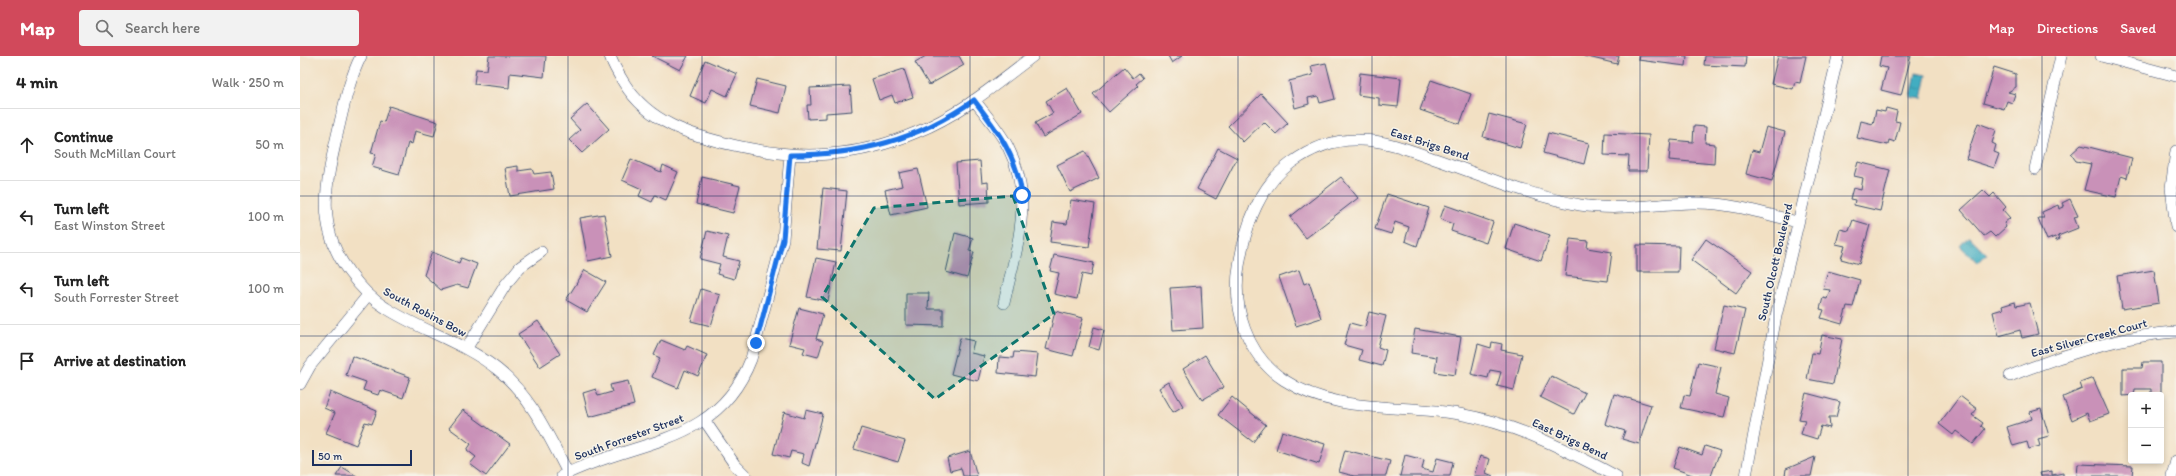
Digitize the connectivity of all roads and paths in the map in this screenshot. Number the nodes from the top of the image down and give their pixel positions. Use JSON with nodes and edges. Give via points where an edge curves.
{"nodes":[{"id":1,"x":361,"y":56,"type":"edge"},
{"id":2,"x":610,"y":56,"type":"edge"},
{"id":3,"x":1033,"y":56,"type":"edge"},
{"id":4,"x":1838,"y":56,"type":"edge"},
{"id":5,"x":2061,"y":56,"type":"edge"},
{"id":6,"x":2101,"y":56,"type":"edge"},
{"id":7,"x":2176,"y":76,"type":"edge"},
{"id":8,"x":974,"y":100,"type":"junction"},
{"id":9,"x":2176,"y":150,"type":"edge"},
{"id":10,"x":790,"y":155,"type":"junction"},
{"id":11,"x":2035,"y":169,"type":"dead end"},
{"id":12,"x":1797,"y":222,"type":"junction"},
{"id":13,"x":2176,"y":227,"type":"edge"},
{"id":14,"x":541,"y":252,"type":"dead end"},
{"id":15,"x":368,"y":295,"type":"junction"},
{"id":16,"x":1004,"y":302,"type":"dead end"},
{"id":17,"x":2176,"y":332,"type":"edge"},
{"id":18,"x":466,"y":349,"type":"junction"},
{"id":19,"x":2010,"y":376,"type":"dead end"},
{"id":20,"x":300,"y":384,"type":"edge"},
{"id":21,"x":704,"y":421,"type":"junction"},
{"id":22,"x":2176,"y":461,"type":"edge"},
{"id":23,"x":565,"y":475,"type":"edge"},
{"id":24,"x":746,"y":476,"type":"edge"},
{"id":25,"x":1616,"y":476,"type":"edge"},
{"id":26,"x":1746,"y":476,"type":"edge"},
{"id":27,"x":2172,"y":476,"type":"edge"}],
"edges":[{"from":1,"to":15,"type":"street","name":"South Robins Bow","via":[[351,78],[327,181],[325,209],[330,235],[342,263]]},
{"from":2,"to":10,"type":"street","via":[[628,90],[648,111],[665,123],[696,136]]},
{"from":3,"to":8,"type":"street"},
{"from":4,"to":12,"type":"street","name":"South Olcott Boulevard"},
{"from":5,"to":11,"type":"street"},
{"from":6,"to":7,"type":"street"},
{"from":8,"to":10,"type":"street","via":[[936,124],[887,143],[830,154]]},
{"from":8,"to":16,"type":"street","via":[[1008,146],[1020,178],[1022,221]]},
{"from":9,"to":13,"type":"street","via":[[2171,188]]},
{"from":10,"to":21,"type":"street","name":"South Forrester Street","via":[[783,239],[751,359],[735,392]]},
{"from":12,"to":25,"type":"street","name":"East Brigs Bend","via":[[1720,204],[1609,208],[1555,200],[1395,145],[1356,140],[1317,148],[1283,169],[1268,185],[1252,214],[1243,244],[1236,286],[1244,328],[1267,366],[1282,379],[1303,391],[1337,402],[1435,410],[1487,420],[1541,438]]},
{"from":12,"to":26,"type":"street","name":"South Olcott Boulevard","via":[[1776,316]]},
{"from":14,"to":18,"type":"street","via":[[520,267],[506,284]]},
{"from":15,"to":18,"type":"street","name":"South Robins Bow","via":[[399,315]]},
{"from":15,"to":20,"type":"street","via":[[310,366]]},
{"from":17,"to":19,"type":"street","name":"East Silver Creek Court","via":[[2133,337],[2038,364]]},
{"from":18,"to":23,"type":"street","name":"South Robins Bow","via":[[498,369],[523,394],[544,427]]},
{"from":21,"to":23,"type":"street","name":"South Forrester Street","via":[[688,431],[619,453]]},
{"from":21,"to":24,"type":"street","via":[[735,465]]},
{"from":22,"to":27,"type":"street"}]}
